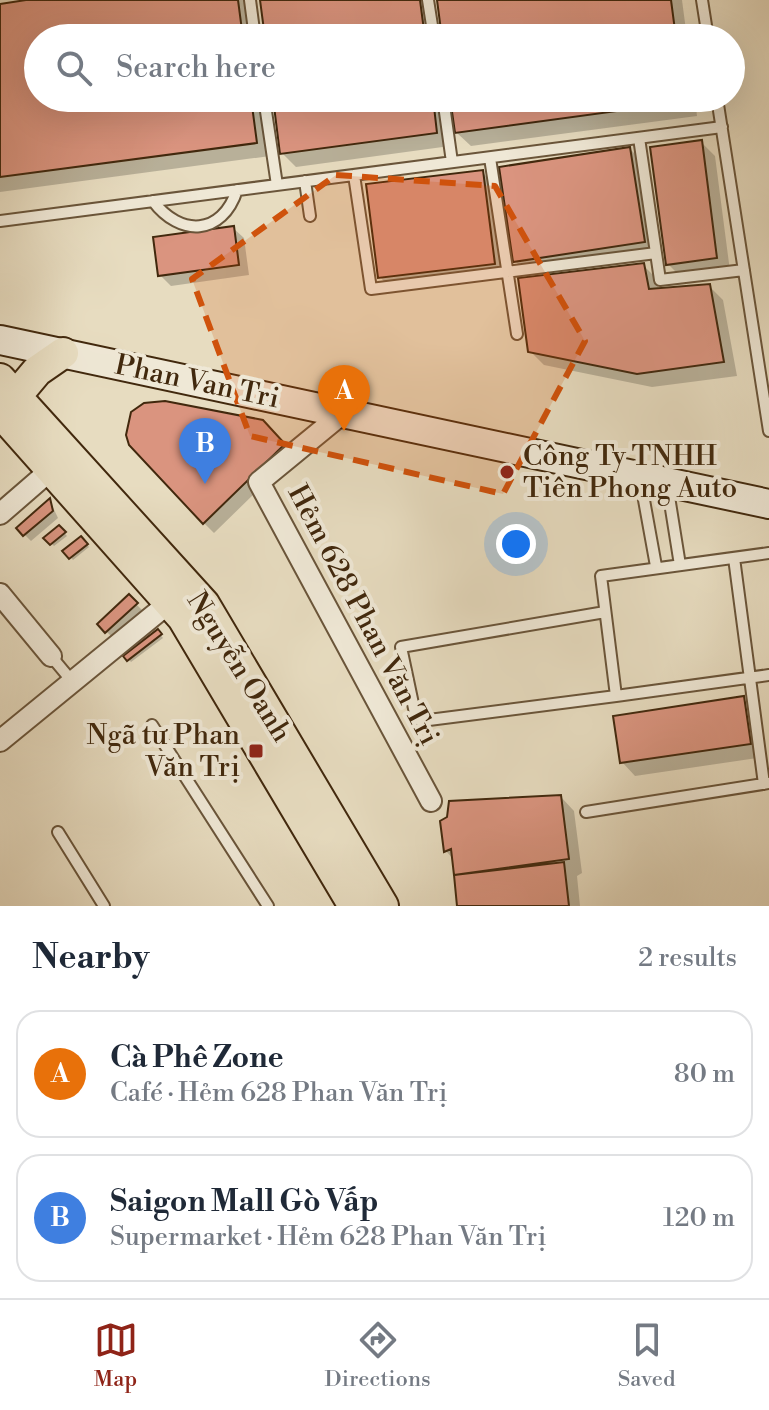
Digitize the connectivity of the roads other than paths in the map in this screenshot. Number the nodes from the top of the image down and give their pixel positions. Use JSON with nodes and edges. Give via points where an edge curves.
{"nodes":[{"id":1,"x":250,"y":0,"type":"edge"},
{"id":2,"x":428,"y":0,"type":"edge"},
{"id":3,"x":702,"y":0,"type":"edge"},
{"id":4,"x":253,"y":24,"type":"edge"},
{"id":5,"x":432,"y":24,"type":"edge"},
{"id":6,"x":706,"y":24,"type":"edge"},
{"id":7,"x":266,"y":112,"type":"edge"},
{"id":8,"x":445,"y":112,"type":"edge"},
{"id":9,"x":719,"y":112,"type":"edge"},
{"id":10,"x":722,"y":127,"type":"junction"},
{"id":11,"x":639,"y":138,"type":"junction"},
{"id":12,"x":490,"y":158,"type":"junction"},
{"id":13,"x":452,"y":162,"type":"junction"},
{"id":14,"x":354,"y":175,"type":"junction"},
{"id":15,"x":305,"y":181,"type":"junction"},
{"id":16,"x":277,"y":185,"type":"junction"},
{"id":17,"x":237,"y":190,"type":"junction"},
{"id":18,"x":153,"y":201,"type":"junction"},
{"id":19,"x":310,"y":216,"type":"dead end"},
{"id":20,"x":0,"y":221,"type":"edge"},
{"id":21,"x":656,"y":253,"type":"junction"},
{"id":22,"x":744,"y":270,"type":"junction"},
{"id":23,"x":508,"y":273,"type":"junction"},
{"id":24,"x":0,"y":323,"type":"edge"},
{"id":25,"x":517,"y":334,"type":"dead end"},
{"id":26,"x":0,"y":340,"type":"edge"},
{"id":27,"x":63,"y":353,"type":"junction"},
{"id":28,"x":5,"y":396,"type":"edge"},
{"id":29,"x":347,"y":405,"type":"junction"},
{"id":30,"x":769,"y":431,"type":"edge"},
{"id":31,"x":53,"y":468,"type":"junction"},
{"id":32,"x":653,"y":479,"type":"junction"},
{"id":33,"x":769,"y":486,"type":"edge"},
{"id":34,"x":769,"y":504,"type":"edge"},
{"id":35,"x":0,"y":514,"type":"edge"},
{"id":36,"x":769,"y":553,"type":"edge"},
{"id":37,"x":734,"y":558,"type":"junction"},
{"id":38,"x":680,"y":565,"type":"junction"},
{"id":39,"x":656,"y":566,"type":"junction"},
{"id":40,"x":0,"y":594,"type":"edge"},
{"id":41,"x":170,"y":602,"type":"junction"},
{"id":42,"x":605,"y":612,"type":"junction"},
{"id":43,"x":51,"y":656,"type":"joint"},
{"id":44,"x":769,"y":675,"type":"edge"},
{"id":45,"x":750,"y":678,"type":"junction"},
{"id":46,"x":71,"y":680,"type":"junction"},
{"id":47,"x":616,"y":696,"type":"junction"},
{"id":48,"x":152,"y":725,"type":"dead end"},
{"id":49,"x":0,"y":741,"type":"edge"},
{"id":50,"x":767,"y":784,"type":"edge"},
{"id":51,"x":431,"y":801,"type":"dead end"},
{"id":52,"x":586,"y":812,"type":"dead end"},
{"id":53,"x":58,"y":832,"type":"dead end"},
{"id":54,"x":362,"y":902,"type":"edge"},
{"id":55,"x":104,"y":906,"type":"edge"},
{"id":56,"x":268,"y":906,"type":"edge"}],
"edges":[{"from":1,"to":4,"type":"lane"},
{"from":2,"to":5,"type":"lane"},
{"from":3,"to":6,"type":"lane"},
{"from":7,"to":16,"type":"lane"},
{"from":8,"to":13,"type":"lane"},
{"from":9,"to":10,"type":"lane"},
{"from":10,"to":11,"type":"lane"},
{"from":10,"to":22,"type":"lane"},
{"from":11,"to":12,"type":"lane"},
{"from":11,"to":21,"type":"lane"},
{"from":12,"to":13,"type":"lane"},
{"from":12,"to":23,"type":"lane"},
{"from":13,"to":14,"type":"lane"},
{"from":14,"to":15,"type":"lane"},
{"from":14,"to":23,"type":"lane","via":[[371,289]]},
{"from":15,"to":16,"type":"lane"},
{"from":15,"to":19,"type":"lane"},
{"from":16,"to":17,"type":"lane"},
{"from":17,"to":18,"type":"lane"},
{"from":17,"to":18,"type":"lane","via":[[231,209],[211,225],[188,226],[166,219]]},
{"from":18,"to":20,"type":"lane"},
{"from":21,"to":22,"type":"lane","via":[[660,280]]},
{"from":21,"to":23,"type":"lane"},
{"from":22,"to":30,"type":"lane"},
{"from":23,"to":25,"type":"lane"},
{"from":24,"to":29,"type":"main road"},
{"from":26,"to":27,"type":"main road","name":"Phan Van Tri"},
{"from":27,"to":28,"type":"main road"},
{"from":27,"to":29,"type":"main road","name":"Phan Van Tri"},
{"from":28,"to":31,"type":"main road","name":"Nguyễn Oanh"},
{"from":28,"to":54,"type":"main road","name":"Nguyễn Oanh","via":[[204,604]]},
{"from":29,"to":32,"type":"main road","name":"Phan Van Tri"},
{"from":29,"to":33,"type":"main road"},
{"from":29,"to":51,"type":"street","name":"Hẻm 628 Phan Văn Trị","via":[[259,482]]},
{"from":31,"to":35,"type":"street"},
{"from":31,"to":41,"type":"main road","name":"Nguyễn Oanh"},
{"from":32,"to":34,"type":"main road","name":"Phan Van Tri"},
{"from":32,"to":38,"type":"lane"},
{"from":32,"to":39,"type":"lane"},
{"from":36,"to":37,"type":"lane"},
{"from":37,"to":38,"type":"lane"},
{"from":37,"to":45,"type":"lane"},
{"from":38,"to":39,"type":"lane"},
{"from":39,"to":42,"type":"lane","via":[[601,576]]},
{"from":40,"to":43,"type":"street"},
{"from":41,"to":46,"type":"street"},
{"from":41,"to":54,"type":"main road","name":"Nguyễn Oanh"},
{"from":42,"to":47,"type":"lane"},
{"from":42,"to":47,"type":"lane","via":[[401,647],[416,718],[421,721]]},
{"from":43,"to":46,"type":"lane"},
{"from":44,"to":45,"type":"lane"},
{"from":45,"to":47,"type":"lane"},
{"from":45,"to":50,"type":"lane"},
{"from":46,"to":49,"type":"street"},
{"from":48,"to":56,"type":"lane"},
{"from":50,"to":52,"type":"lane"},
{"from":53,"to":55,"type":"lane"}]}
